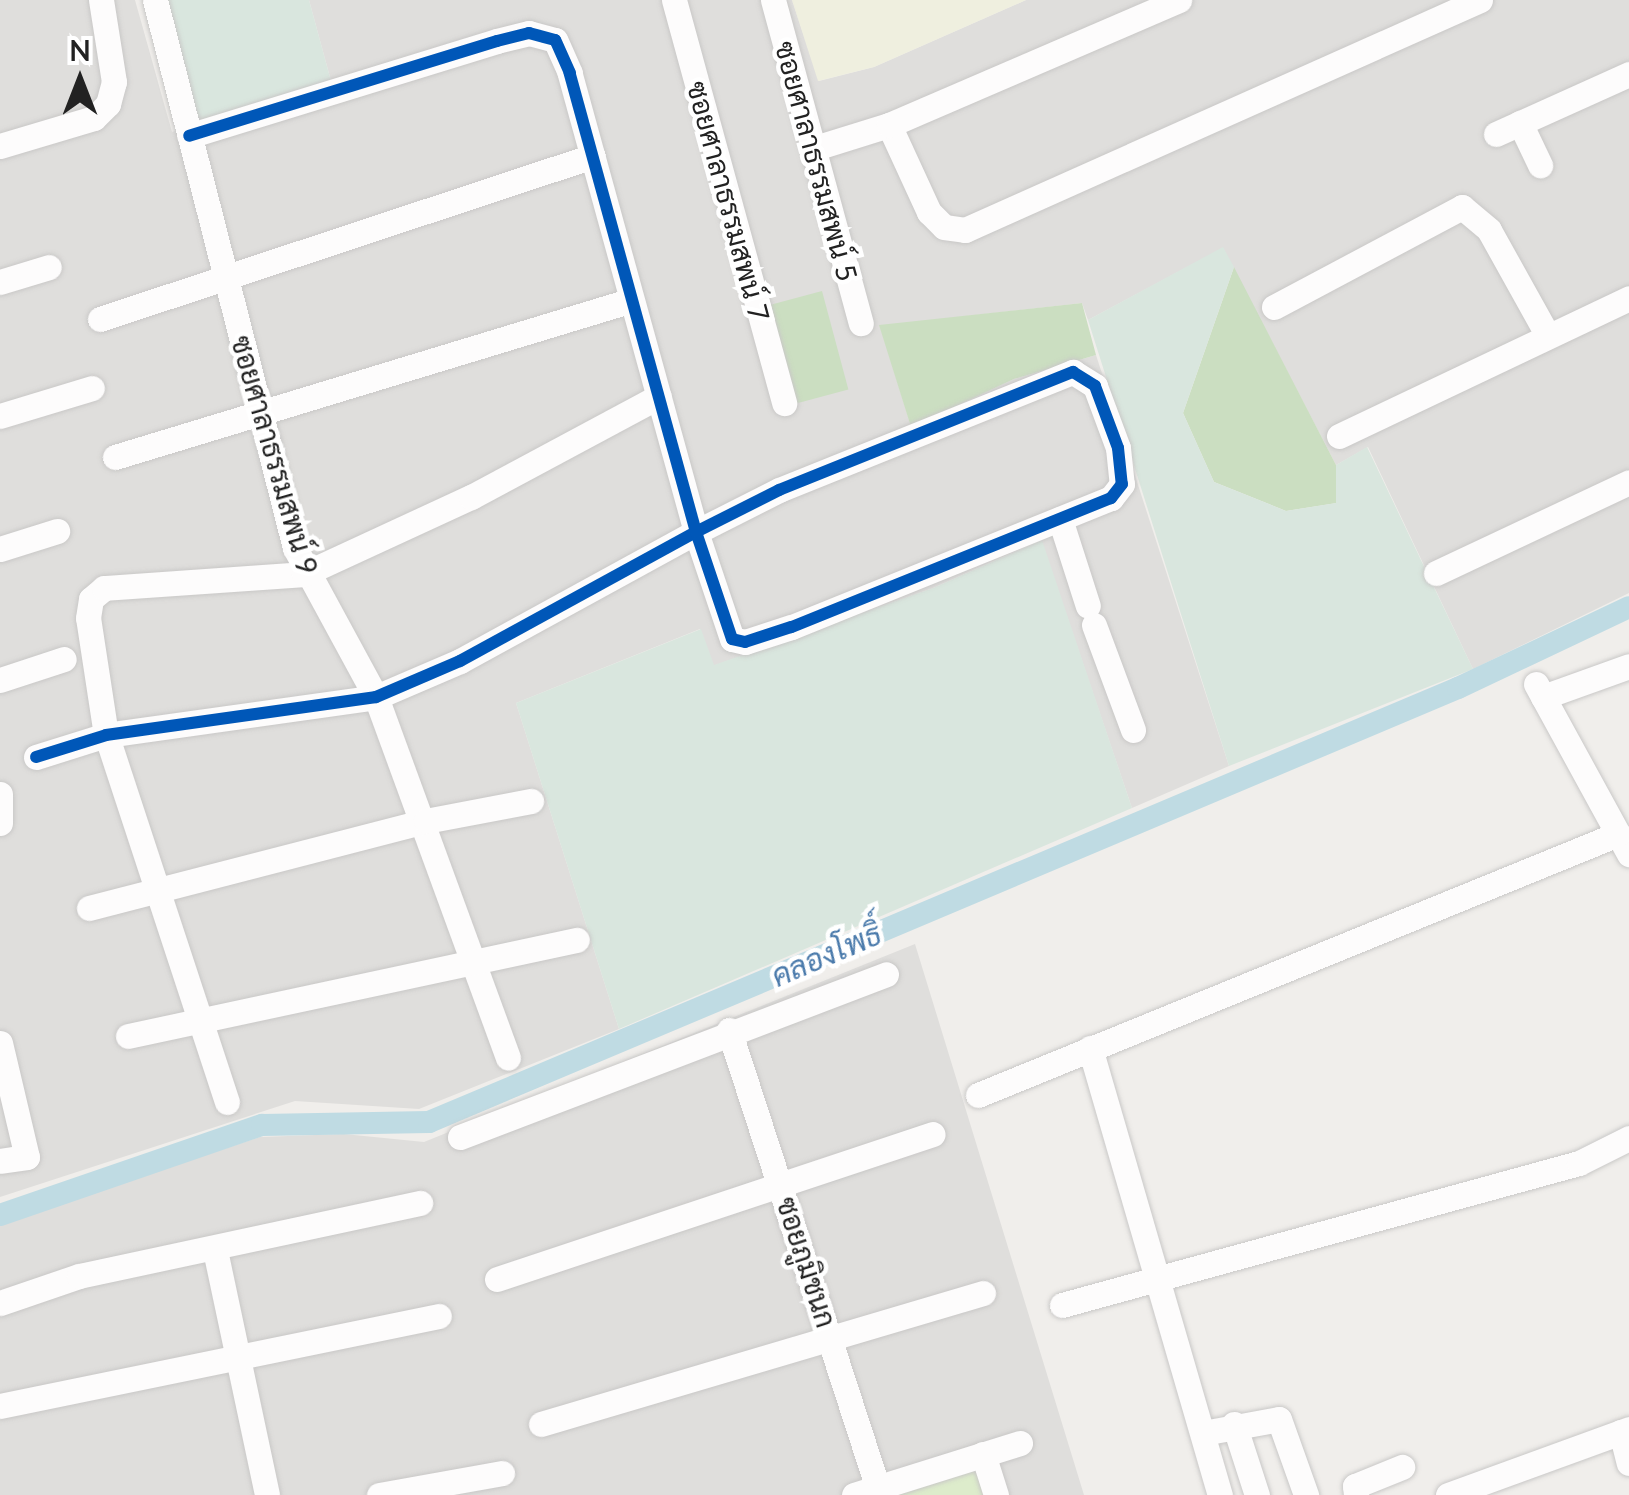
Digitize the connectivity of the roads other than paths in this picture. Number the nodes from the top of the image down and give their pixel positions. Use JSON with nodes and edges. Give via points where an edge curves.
{"nodes":[{"id":1,"x":101,"y":0,"type":"edge"},
{"id":2,"x":155,"y":0,"type":"edge"},
{"id":3,"x":674,"y":0,"type":"edge"},
{"id":4,"x":773,"y":0,"type":"edge"},
{"id":5,"x":1179,"y":0,"type":"edge"},
{"id":6,"x":1480,"y":0,"type":"edge"},
{"id":7,"x":1629,"y":74,"type":"edge"},
{"id":8,"x":1520,"y":123,"type":"junction"},
{"id":9,"x":889,"y":125,"type":"junction"},
{"id":10,"x":1496,"y":134,"type":"dead end"},
{"id":11,"x":190,"y":136,"type":"junction"},
{"id":12,"x":0,"y":146,"type":"edge"},
{"id":13,"x":815,"y":148,"type":"junction"},
{"id":14,"x":593,"y":156,"type":"junction"},
{"id":15,"x":1540,"y":166,"type":"dead end"},
{"id":16,"x":49,"y":267,"type":"dead end"},
{"id":17,"x":226,"y":275,"type":"junction"},
{"id":18,"x":0,"y":282,"type":"edge"},
{"id":19,"x":1629,"y":298,"type":"edge"},
{"id":20,"x":632,"y":300,"type":"junction"},
{"id":21,"x":1274,"y":307,"type":"dead end"},
{"id":22,"x":100,"y":319,"type":"dead end"},
{"id":23,"x":861,"y":323,"type":"dead end"},
{"id":24,"x":1548,"y":336,"type":"junction"},
{"id":25,"x":92,"y":388,"type":"dead end"},
{"id":26,"x":659,"y":396,"type":"junction"},
{"id":27,"x":784,"y":403,"type":"dead end"},
{"id":28,"x":0,"y":416,"type":"edge"},
{"id":29,"x":263,"y":416,"type":"junction"},
{"id":30,"x":1340,"y":436,"type":"dead end"},
{"id":31,"x":115,"y":457,"type":"dead end"},
{"id":32,"x":1629,"y":482,"type":"edge"},
{"id":33,"x":1060,"y":519,"type":"junction"},
{"id":34,"x":57,"y":531,"type":"dead end"},
{"id":35,"x":696,"y":532,"type":"junction"},
{"id":36,"x":0,"y":549,"type":"edge"},
{"id":37,"x":1436,"y":573,"type":"dead end"},
{"id":38,"x":304,"y":574,"type":"junction"},
{"id":39,"x":64,"y":659,"type":"dead end"},
{"id":40,"x":1629,"y":666,"type":"edge"},
{"id":41,"x":0,"y":680,"type":"edge"},
{"id":42,"x":376,"y":697,"type":"junction"},
{"id":43,"x":1133,"y":730,"type":"dead end"},
{"id":44,"x":106,"y":735,"type":"junction"},
{"id":45,"x":36,"y":756,"type":"dead end"},
{"id":46,"x":0,"y":794,"type":"edge"},
{"id":47,"x":531,"y":801,"type":"dead end"},
{"id":48,"x":0,"y":804,"type":"edge"},
{"id":49,"x":426,"y":821,"type":"junction"},
{"id":50,"x":0,"y":823,"type":"edge"},
{"id":51,"x":1623,"y":844,"type":"edge"},
{"id":52,"x":158,"y":890,"type":"junction"},
{"id":53,"x":89,"y":908,"type":"dead end"},
{"id":54,"x":577,"y":940,"type":"dead end"},
{"id":55,"x":473,"y":964,"type":"junction"},
{"id":56,"x":886,"y":974,"type":"dead end"},
{"id":57,"x":198,"y":1023,"type":"junction"},
{"id":58,"x":729,"y":1030,"type":"junction"},
{"id":59,"x":128,"y":1036,"type":"dead end"},
{"id":60,"x":1090,"y":1048,"type":"junction"},
{"id":61,"x":1,"y":1054,"type":"edge"},
{"id":62,"x":508,"y":1058,"type":"dead end"},
{"id":63,"x":978,"y":1096,"type":"dead end"},
{"id":64,"x":227,"y":1102,"type":"dead end"},
{"id":65,"x":932,"y":1134,"type":"dead end"},
{"id":66,"x":460,"y":1137,"type":"dead end"},
{"id":67,"x":1629,"y":1138,"type":"edge"},
{"id":68,"x":0,"y":1161,"type":"edge"},
{"id":69,"x":783,"y":1186,"type":"junction"},
{"id":70,"x":420,"y":1204,"type":"dead end"},
{"id":71,"x":214,"y":1250,"type":"junction"},
{"id":72,"x":497,"y":1279,"type":"dead end"},
{"id":73,"x":1158,"y":1282,"type":"junction"},
{"id":74,"x":983,"y":1293,"type":"dead end"},
{"id":75,"x":0,"y":1303,"type":"edge"},
{"id":76,"x":1062,"y":1305,"type":"dead end"},
{"id":77,"x":439,"y":1316,"type":"dead end"},
{"id":78,"x":833,"y":1340,"type":"junction"},
{"id":79,"x":243,"y":1360,"type":"junction"},
{"id":80,"x":0,"y":1406,"type":"edge"},
{"id":81,"x":542,"y":1424,"type":"dead end"},
{"id":82,"x":1234,"y":1424,"type":"junction"},
{"id":83,"x":1625,"y":1431,"type":"edge"},
{"id":84,"x":1203,"y":1433,"type":"junction"},
{"id":85,"x":1020,"y":1443,"type":"dead end"},
{"id":86,"x":983,"y":1454,"type":"junction"},
{"id":87,"x":1629,"y":1463,"type":"edge"},
{"id":88,"x":1402,"y":1467,"type":"dead end"},
{"id":89,"x":502,"y":1473,"type":"dead end"},
{"id":90,"x":870,"y":1493,"type":"edge"},
{"id":91,"x":267,"y":1495,"type":"edge"},
{"id":92,"x":379,"y":1495,"type":"edge"},
{"id":93,"x":996,"y":1495,"type":"edge"},
{"id":94,"x":1220,"y":1495,"type":"edge"},
{"id":95,"x":1257,"y":1495,"type":"edge"},
{"id":96,"x":1306,"y":1495,"type":"edge"},
{"id":97,"x":1356,"y":1495,"type":"edge"},
{"id":98,"x":1448,"y":1495,"type":"edge"}],
"edges":[{"from":1,"to":12,"type":"street","via":[[114,82],[108,104],[94,118]]},
{"from":2,"to":11,"type":"street","name":"ซอยศาลาธรรมสพน์ 9"},
{"from":3,"to":27,"type":"street","name":"ซอยศาลาธรรมสพน์ 7"},
{"from":4,"to":13,"type":"street","name":"ซอยศาลาธรรมสพน์ 5"},
{"from":5,"to":9,"type":"street"},
{"from":6,"to":9,"type":"street","via":[[964,230],[944,227],[929,212]]},
{"from":7,"to":8,"type":"street"},
{"from":8,"to":10,"type":"street"},
{"from":8,"to":15,"type":"street"},
{"from":9,"to":13,"type":"street"},
{"from":11,"to":14,"type":"street","via":[[530,33],[555,40]]},
{"from":11,"to":17,"type":"street","name":"ซอยศาลาธรรมสพน์ 9"},
{"from":13,"to":23,"type":"street","name":"ซอยศาลาธรรมสพน์ 5"},
{"from":14,"to":17,"type":"street"},
{"from":14,"to":20,"type":"street"},
{"from":16,"to":18,"type":"street"},
{"from":17,"to":22,"type":"street"},
{"from":17,"to":29,"type":"street","name":"ซอยศาลาธรรมสพน์ 9"},
{"from":19,"to":24,"type":"street"},
{"from":20,"to":26,"type":"street"},
{"from":20,"to":29,"type":"street"},
{"from":21,"to":24,"type":"street","via":[[1462,207],[1489,230]]},
{"from":24,"to":30,"type":"street"},
{"from":25,"to":28,"type":"street"},
{"from":26,"to":35,"type":"street"},
{"from":26,"to":38,"type":"street","via":[[471,497]]},
{"from":29,"to":31,"type":"street"},
{"from":29,"to":38,"type":"street","name":"ซอยศาลาธรรมสพน์ 9"},
{"from":32,"to":37,"type":"street"},
{"from":33,"to":35,"type":"street","via":[[745,642],[732,639],[723,623]]},
{"from":33,"to":35,"type":"street","via":[[1111,498],[1122,484],[1118,448],[1094,386],[1073,372],[795,484]]},
{"from":33,"to":43,"type":"street"},
{"from":34,"to":36,"type":"street"},
{"from":35,"to":42,"type":"street","via":[[460,661]]},
{"from":38,"to":42,"type":"street","name":"ซอยศาลาธรรมสพน์ 9"},
{"from":38,"to":44,"type":"street","via":[[104,588],[91,599],[88,618]]},
{"from":39,"to":41,"type":"street"},
{"from":40,"to":51,"type":"street","via":[[1540,691]]},
{"from":42,"to":44,"type":"street"},
{"from":42,"to":49,"type":"street","name":"ซอยศาลาธรรมสพน์ 9"},
{"from":44,"to":45,"type":"street"},
{"from":44,"to":52,"type":"street"},
{"from":46,"to":48,"type":"street"},
{"from":47,"to":49,"type":"street"},
{"from":48,"to":50,"type":"street"},
{"from":49,"to":52,"type":"street"},
{"from":49,"to":55,"type":"street","name":"ซอยศาลาธรรมสพน์ 9"},
{"from":51,"to":60,"type":"street"},
{"from":52,"to":53,"type":"street"},
{"from":52,"to":57,"type":"street"},
{"from":54,"to":55,"type":"street"},
{"from":55,"to":57,"type":"street"},
{"from":55,"to":62,"type":"street","name":"ซอยศาลาธรรมสพน์ 9"},
{"from":56,"to":58,"type":"street"},
{"from":57,"to":59,"type":"street"},
{"from":57,"to":64,"type":"street"},
{"from":58,"to":66,"type":"street"},
{"from":58,"to":69,"type":"street","name":"ซอยภูมิชนก"},
{"from":60,"to":63,"type":"street"},
{"from":60,"to":73,"type":"street"},
{"from":61,"to":68,"type":"street","via":[[27,1157]]},
{"from":65,"to":69,"type":"street"},
{"from":67,"to":73,"type":"street","via":[[1579,1163]]},
{"from":69,"to":72,"type":"street"},
{"from":69,"to":78,"type":"street","name":"ซอยภูมิชนก"},
{"from":70,"to":71,"type":"street"},
{"from":71,"to":75,"type":"street","via":[[80,1276]]},
{"from":71,"to":79,"type":"street"},
{"from":73,"to":76,"type":"street"},
{"from":73,"to":84,"type":"street"},
{"from":74,"to":78,"type":"street"},
{"from":77,"to":79,"type":"street"},
{"from":78,"to":81,"type":"street"},
{"from":78,"to":90,"type":"street","name":"ซอยภูมิชนก"},
{"from":79,"to":80,"type":"street"},
{"from":79,"to":91,"type":"street"},
{"from":82,"to":84,"type":"street"},
{"from":82,"to":95,"type":"street"},
{"from":82,"to":96,"type":"street","via":[[1279,1420]]},
{"from":83,"to":87,"type":"street"},
{"from":83,"to":98,"type":"street"},
{"from":84,"to":94,"type":"street"},
{"from":85,"to":86,"type":"street"},
{"from":86,"to":90,"type":"street"},
{"from":86,"to":93,"type":"street"},
{"from":88,"to":97,"type":"street","via":[[1356,1486]]},
{"from":89,"to":92,"type":"street"}]}
